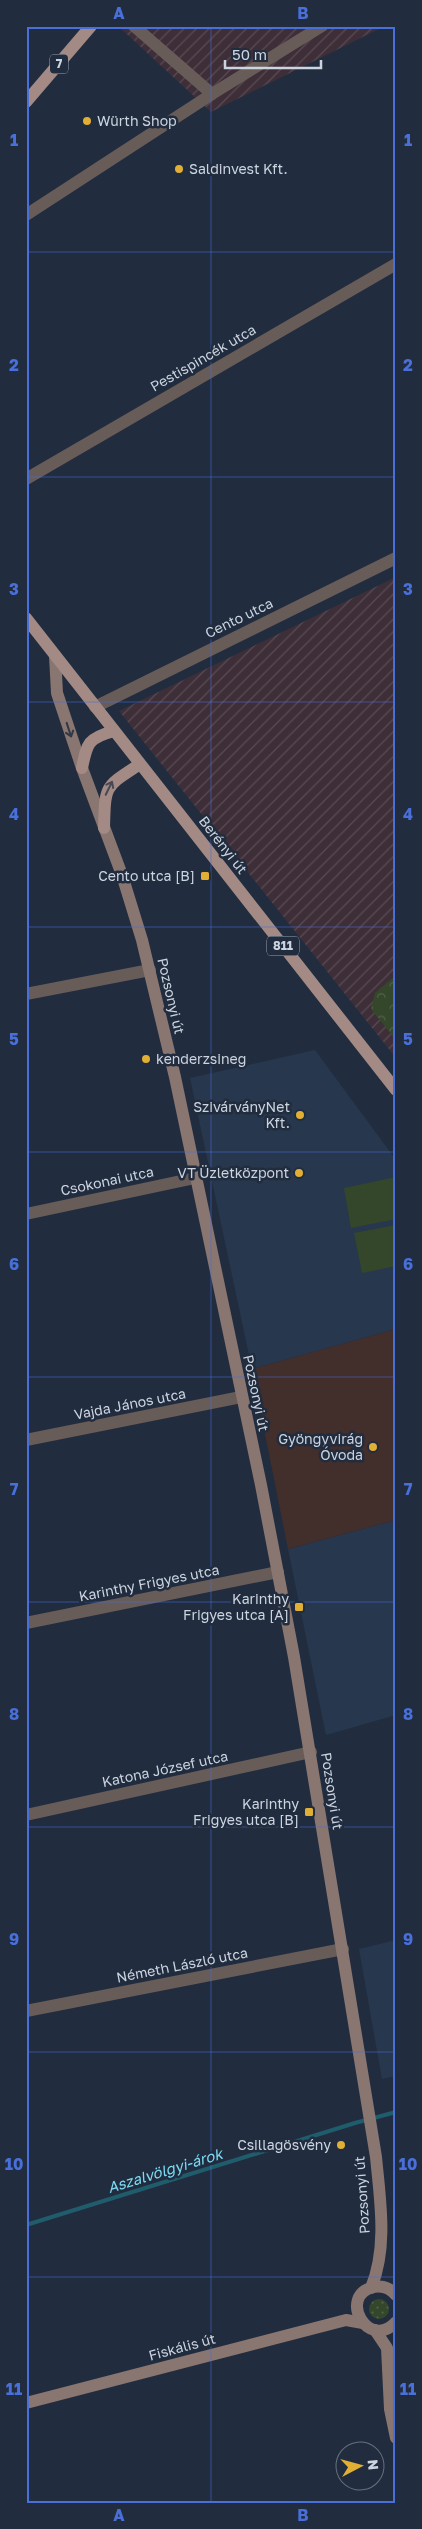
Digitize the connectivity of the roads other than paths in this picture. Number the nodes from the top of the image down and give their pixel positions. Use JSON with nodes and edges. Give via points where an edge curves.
{"nodes":[{"id":1,"x":91,"y":26,"type":"edge"},
{"id":2,"x":134,"y":26,"type":"edge"},
{"id":3,"x":322,"y":26,"type":"edge"},
{"id":4,"x":212,"y":94,"type":"junction"},
{"id":5,"x":26,"y":102,"type":"edge"},
{"id":6,"x":26,"y":215,"type":"edge"},
{"id":7,"x":396,"y":264,"type":"edge"},
{"id":8,"x":26,"y":479,"type":"edge"},
{"id":9,"x":396,"y":558,"type":"edge"},
{"id":10,"x":26,"y":618,"type":"edge"},
{"id":11,"x":55,"y":656,"type":"junction"},
{"id":12,"x":95,"y":707,"type":"junction"},
{"id":13,"x":114,"y":731,"type":"junction"},
{"id":14,"x":140,"y":764,"type":"junction"},
{"id":15,"x":82,"y":768,"type":"junction"},
{"id":16,"x":104,"y":828,"type":"junction"},
{"id":17,"x":150,"y":970,"type":"junction"},
{"id":18,"x":26,"y":994,"type":"edge"},
{"id":19,"x":396,"y":1090,"type":"edge"},
{"id":20,"x":195,"y":1178,"type":"junction"},
{"id":21,"x":26,"y":1214,"type":"edge"},
{"id":22,"x":241,"y":1397,"type":"junction"},
{"id":23,"x":26,"y":1440,"type":"edge"},
{"id":24,"x":278,"y":1572,"type":"junction"},
{"id":25,"x":26,"y":1623,"type":"edge"},
{"id":26,"x":311,"y":1752,"type":"junction"},
{"id":27,"x":26,"y":1815,"type":"edge"},
{"id":28,"x":343,"y":1949,"type":"junction"},
{"id":29,"x":26,"y":2011,"type":"edge"},
{"id":30,"x":379,"y":2268,"type":"junction"},
{"id":31,"x":370,"y":2288,"type":"junction"},
{"id":32,"x":391,"y":2291,"type":"edge"},
{"id":33,"x":357,"y":2306,"type":"junction"},
{"id":34,"x":346,"y":2320,"type":"junction"},
{"id":35,"x":395,"y":2323,"type":"edge"},
{"id":36,"x":363,"y":2324,"type":"junction"},
{"id":37,"x":375,"y":2330,"type":"junction"},
{"id":38,"x":387,"y":2348,"type":"junction"},
{"id":39,"x":26,"y":2403,"type":"edge"},
{"id":40,"x":396,"y":2438,"type":"edge"}],
"edges":[{"from":1,"to":5,"type":"main road","number":"7"},
{"from":2,"to":4,"type":"street"},
{"from":3,"to":4,"type":"street"},
{"from":4,"to":6,"type":"street"},
{"from":7,"to":8,"type":"street","name":"Pestispincék utca"},
{"from":9,"to":12,"type":"street","name":"Cento utca"},
{"from":10,"to":11,"type":"main road","name":"Berényi út","number":"811"},
{"from":11,"to":12,"type":"main road","name":"Berényi út","number":"811"},
{"from":11,"to":15,"type":"street","name":"Pozsonyi út","one_way":true,"via":[[58,693]]},
{"from":12,"to":13,"type":"main road","name":"Berényi út","number":"811"},
{"from":13,"to":14,"type":"main road","name":"Berényi út","number":"811"},
{"from":13,"to":15,"type":"main road","via":[[95,736],[86,746]]},
{"from":16,"to":14,"type":"main road","one_way":true,"via":[[106,793],[113,780]]},
{"from":14,"to":19,"type":"main road","name":"Berényi út","number":"811"},
{"from":15,"to":16,"type":"street","name":"Pozsonyi út"},
{"from":16,"to":17,"type":"street","name":"Pozsonyi út","via":[[122,874]]},
{"from":17,"to":18,"type":"street"},
{"from":17,"to":20,"type":"street","name":"Pozsonyi út"},
{"from":20,"to":21,"type":"street","name":"Csokonai utca"},
{"from":20,"to":22,"type":"street","name":"Pozsonyi út"},
{"from":22,"to":23,"type":"street","name":"Vajda János utca"},
{"from":22,"to":24,"type":"street","name":"Pozsonyi út"},
{"from":24,"to":25,"type":"street","name":"Karinthy Frigyes utca"},
{"from":24,"to":26,"type":"street","name":"Pozsonyi út"},
{"from":26,"to":27,"type":"street","name":"Katona József utca"},
{"from":26,"to":28,"type":"street","name":"Pozsonyi út"},
{"from":28,"to":29,"type":"street","name":"Németh László utca"},
{"from":28,"to":30,"type":"street","name":"Pozsonyi út","via":[[371,2129],[380,2214]]},
{"from":30,"to":31,"type":"street","name":"Pozsonyi út"},
{"from":30,"to":32,"type":"street","name":"Pozsonyi út"},
{"from":31,"to":32,"type":"street"},
{"from":31,"to":33,"type":"street","name":"Pozsonyi út","via":[[361,2295]]},
{"from":33,"to":34,"type":"street"},
{"from":33,"to":36,"type":"street"},
{"from":34,"to":36,"type":"street","name":"Fiskális út"},
{"from":34,"to":39,"type":"street","name":"Fiskális út"},
{"from":35,"to":37,"type":"street","via":[[386,2329]]},
{"from":35,"to":38,"type":"street"},
{"from":36,"to":37,"type":"street","name":"Fiskális út"},
{"from":37,"to":38,"type":"street"},
{"from":38,"to":40,"type":"street","via":[[390,2409]]}]}
